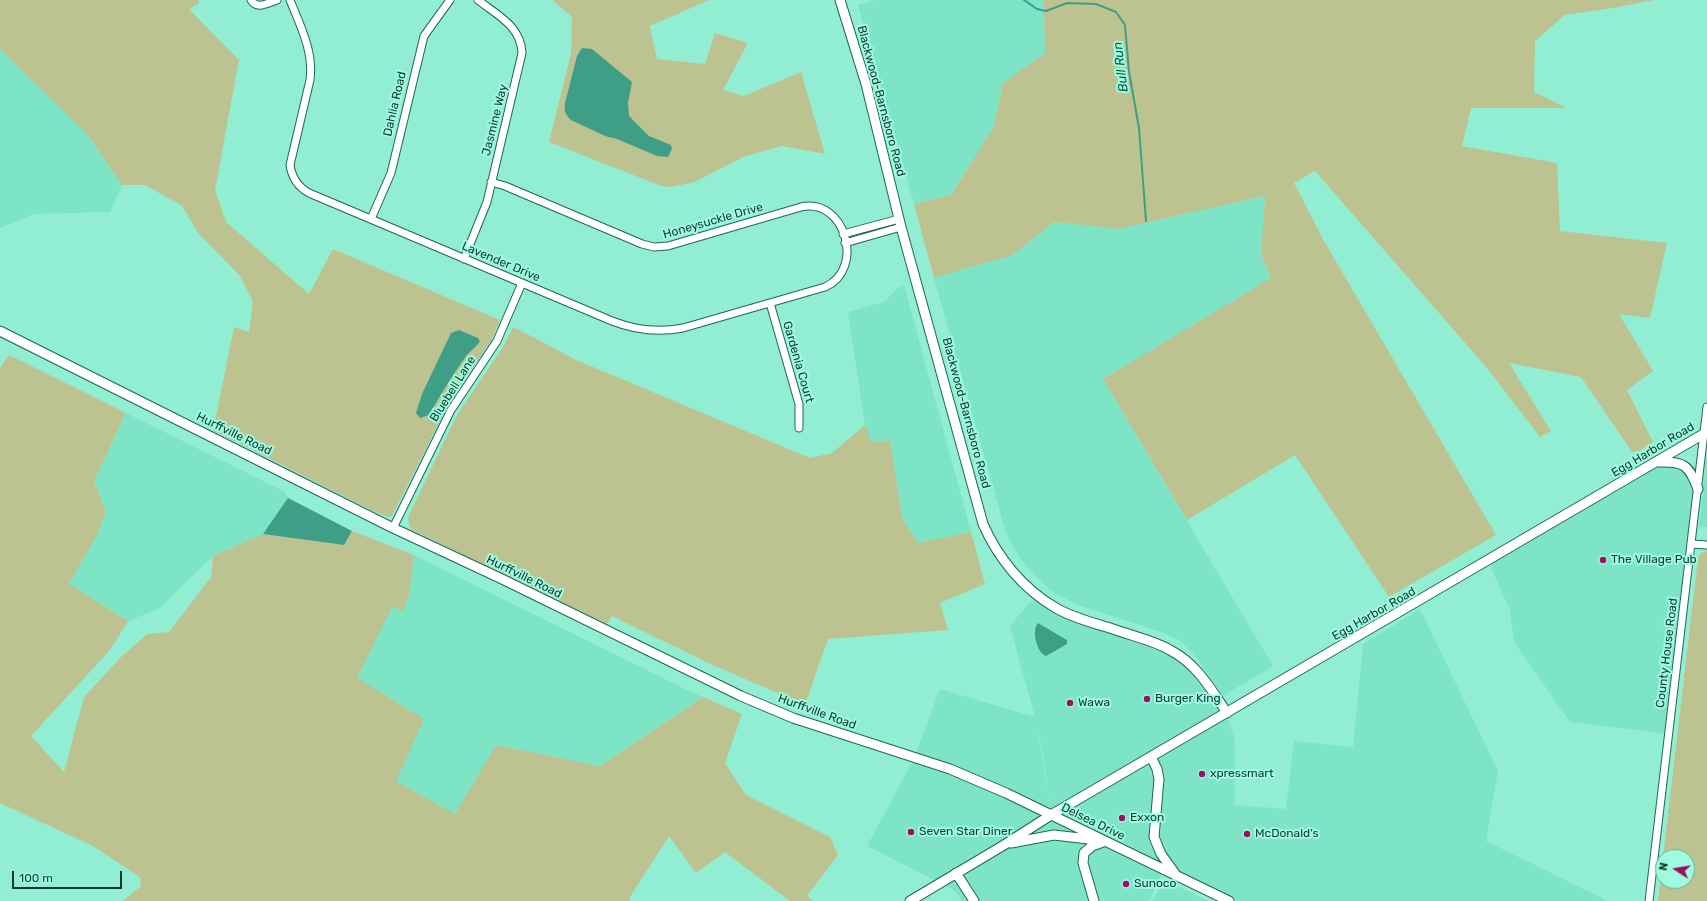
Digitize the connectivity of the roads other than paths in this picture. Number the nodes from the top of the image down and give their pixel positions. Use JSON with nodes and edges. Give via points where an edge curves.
{"nodes":[{"id":1,"x":251,"y":0,"type":"edge"},
{"id":2,"x":277,"y":0,"type":"edge"},
{"id":3,"x":290,"y":0,"type":"edge"},
{"id":4,"x":450,"y":0,"type":"edge"},
{"id":5,"x":478,"y":0,"type":"edge"},
{"id":6,"x":840,"y":0,"type":"edge"},
{"id":7,"x":491,"y":182,"type":"junction"},
{"id":8,"x":371,"y":219,"type":"junction"},
{"id":9,"x":900,"y":223,"type":"junction"},
{"id":10,"x":842,"y":234,"type":"junction"},
{"id":11,"x":845,"y":243,"type":"junction"},
{"id":12,"x":464,"y":259,"type":"junction"},
{"id":13,"x":522,"y":283,"type":"junction"},
{"id":14,"x":770,"y":303,"type":"junction"},
{"id":15,"x":0,"y":331,"type":"edge"},
{"id":16,"x":1707,"y":407,"type":"edge"},
{"id":17,"x":799,"y":428,"type":"dead end"},
{"id":18,"x":1706,"y":433,"type":"edge"},
{"id":19,"x":1657,"y":462,"type":"junction"},
{"id":20,"x":1698,"y":489,"type":"junction"},
{"id":21,"x":393,"y":528,"type":"junction"},
{"id":22,"x":1692,"y":544,"type":"junction"},
{"id":23,"x":1707,"y":545,"type":"edge"},
{"id":24,"x":1227,"y":713,"type":"junction"},
{"id":25,"x":1150,"y":757,"type":"junction"},
{"id":26,"x":1051,"y":815,"type":"junction"},
{"id":27,"x":1106,"y":841,"type":"junction"},
{"id":28,"x":1004,"y":845,"type":"junction"},
{"id":29,"x":956,"y":873,"type":"junction"},
{"id":30,"x":1177,"y":876,"type":"junction"},
{"id":31,"x":910,"y":901,"type":"edge"},
{"id":32,"x":974,"y":901,"type":"edge"},
{"id":33,"x":1094,"y":901,"type":"edge"},
{"id":34,"x":1229,"y":901,"type":"edge"},
{"id":35,"x":1648,"y":901,"type":"edge"}],
"edges":[{"from":1,"to":2,"type":"street","via":[[260,6]]},
{"from":3,"to":8,"type":"street","name":"Lavender Drive","via":[[308,47],[311,65],[310,80],[290,165],[292,174],[306,192]]},
{"from":4,"to":8,"type":"street","name":"Dahlia Road","via":[[424,36],[389,178]]},
{"from":5,"to":7,"type":"street","name":"Jasmine Way","via":[[515,29],[522,47]]},
{"from":6,"to":9,"type":"main road","name":"Blackwood-Barnsboro Road","via":[[866,84]]},
{"from":7,"to":10,"type":"street","name":"Honeysuckle Drive","via":[[652,247],[668,246],[808,206],[832,215]]},
{"from":7,"to":12,"type":"street","name":"Jasmine Way","via":[[484,211]]},
{"from":8,"to":12,"type":"street","name":"Lavender Drive"},
{"from":9,"to":10,"type":"street"},
{"from":9,"to":11,"type":"street"},
{"from":9,"to":24,"type":"main road","name":"Blackwood-Barnsboro Road","via":[[983,524],[1000,556],[1039,597],[1057,608],[1151,642],[1176,654],[1194,667]]},
{"from":10,"to":11,"type":"street","name":"Lavender Drive"},
{"from":11,"to":14,"type":"street","name":"Lavender Drive","via":[[847,261],[837,280],[825,288]]},
{"from":12,"to":13,"type":"street","name":"Lavender Drive"},
{"from":13,"to":14,"type":"street","name":"Lavender Drive","via":[[612,321],[650,330],[683,328]]},
{"from":13,"to":21,"type":"street","name":"Bluebell Lane","via":[[498,341],[451,410]]},
{"from":14,"to":17,"type":"street","name":"Gardenia Court","via":[[800,404]]},
{"from":15,"to":21,"type":"main road","name":"Hurffville Road"},
{"from":16,"to":18,"type":"street","name":"County House Road"},
{"from":18,"to":19,"type":"main road","name":"Egg Harbor Road"},
{"from":18,"to":20,"type":"street","name":"County House Road"},
{"from":19,"to":20,"type":"main road","via":[[1675,461],[1683,465],[1693,476]]},
{"from":19,"to":24,"type":"main road","name":"Egg Harbor Road"},
{"from":20,"to":22,"type":"street","name":"County House Road"},
{"from":21,"to":26,"type":"main road","name":"Hurffville Road","via":[[741,696],[793,718],[957,772],[1006,792]]},
{"from":22,"to":23,"type":"street"},
{"from":22,"to":35,"type":"street","name":"County House Road"},
{"from":24,"to":25,"type":"main road","name":"Egg Harbor Road"},
{"from":25,"to":26,"type":"main road","name":"Egg Harbor Road"},
{"from":25,"to":30,"type":"main road","via":[[1159,779],[1154,837],[1161,854]]},
{"from":26,"to":27,"type":"main road","name":"Delsea Drive"},
{"from":26,"to":28,"type":"main road","name":"Delsea Drive"},
{"from":27,"to":28,"type":"main road","via":[[1054,835]]},
{"from":27,"to":30,"type":"main road","name":"Delsea Drive"},
{"from":27,"to":33,"type":"main road","via":[[1092,846],[1084,853]]},
{"from":28,"to":29,"type":"main road","name":"Delsea Drive"},
{"from":29,"to":31,"type":"main road","name":"Delsea Drive"},
{"from":29,"to":32,"type":"main road"},
{"from":30,"to":34,"type":"main road","name":"Delsea Drive"}]}
